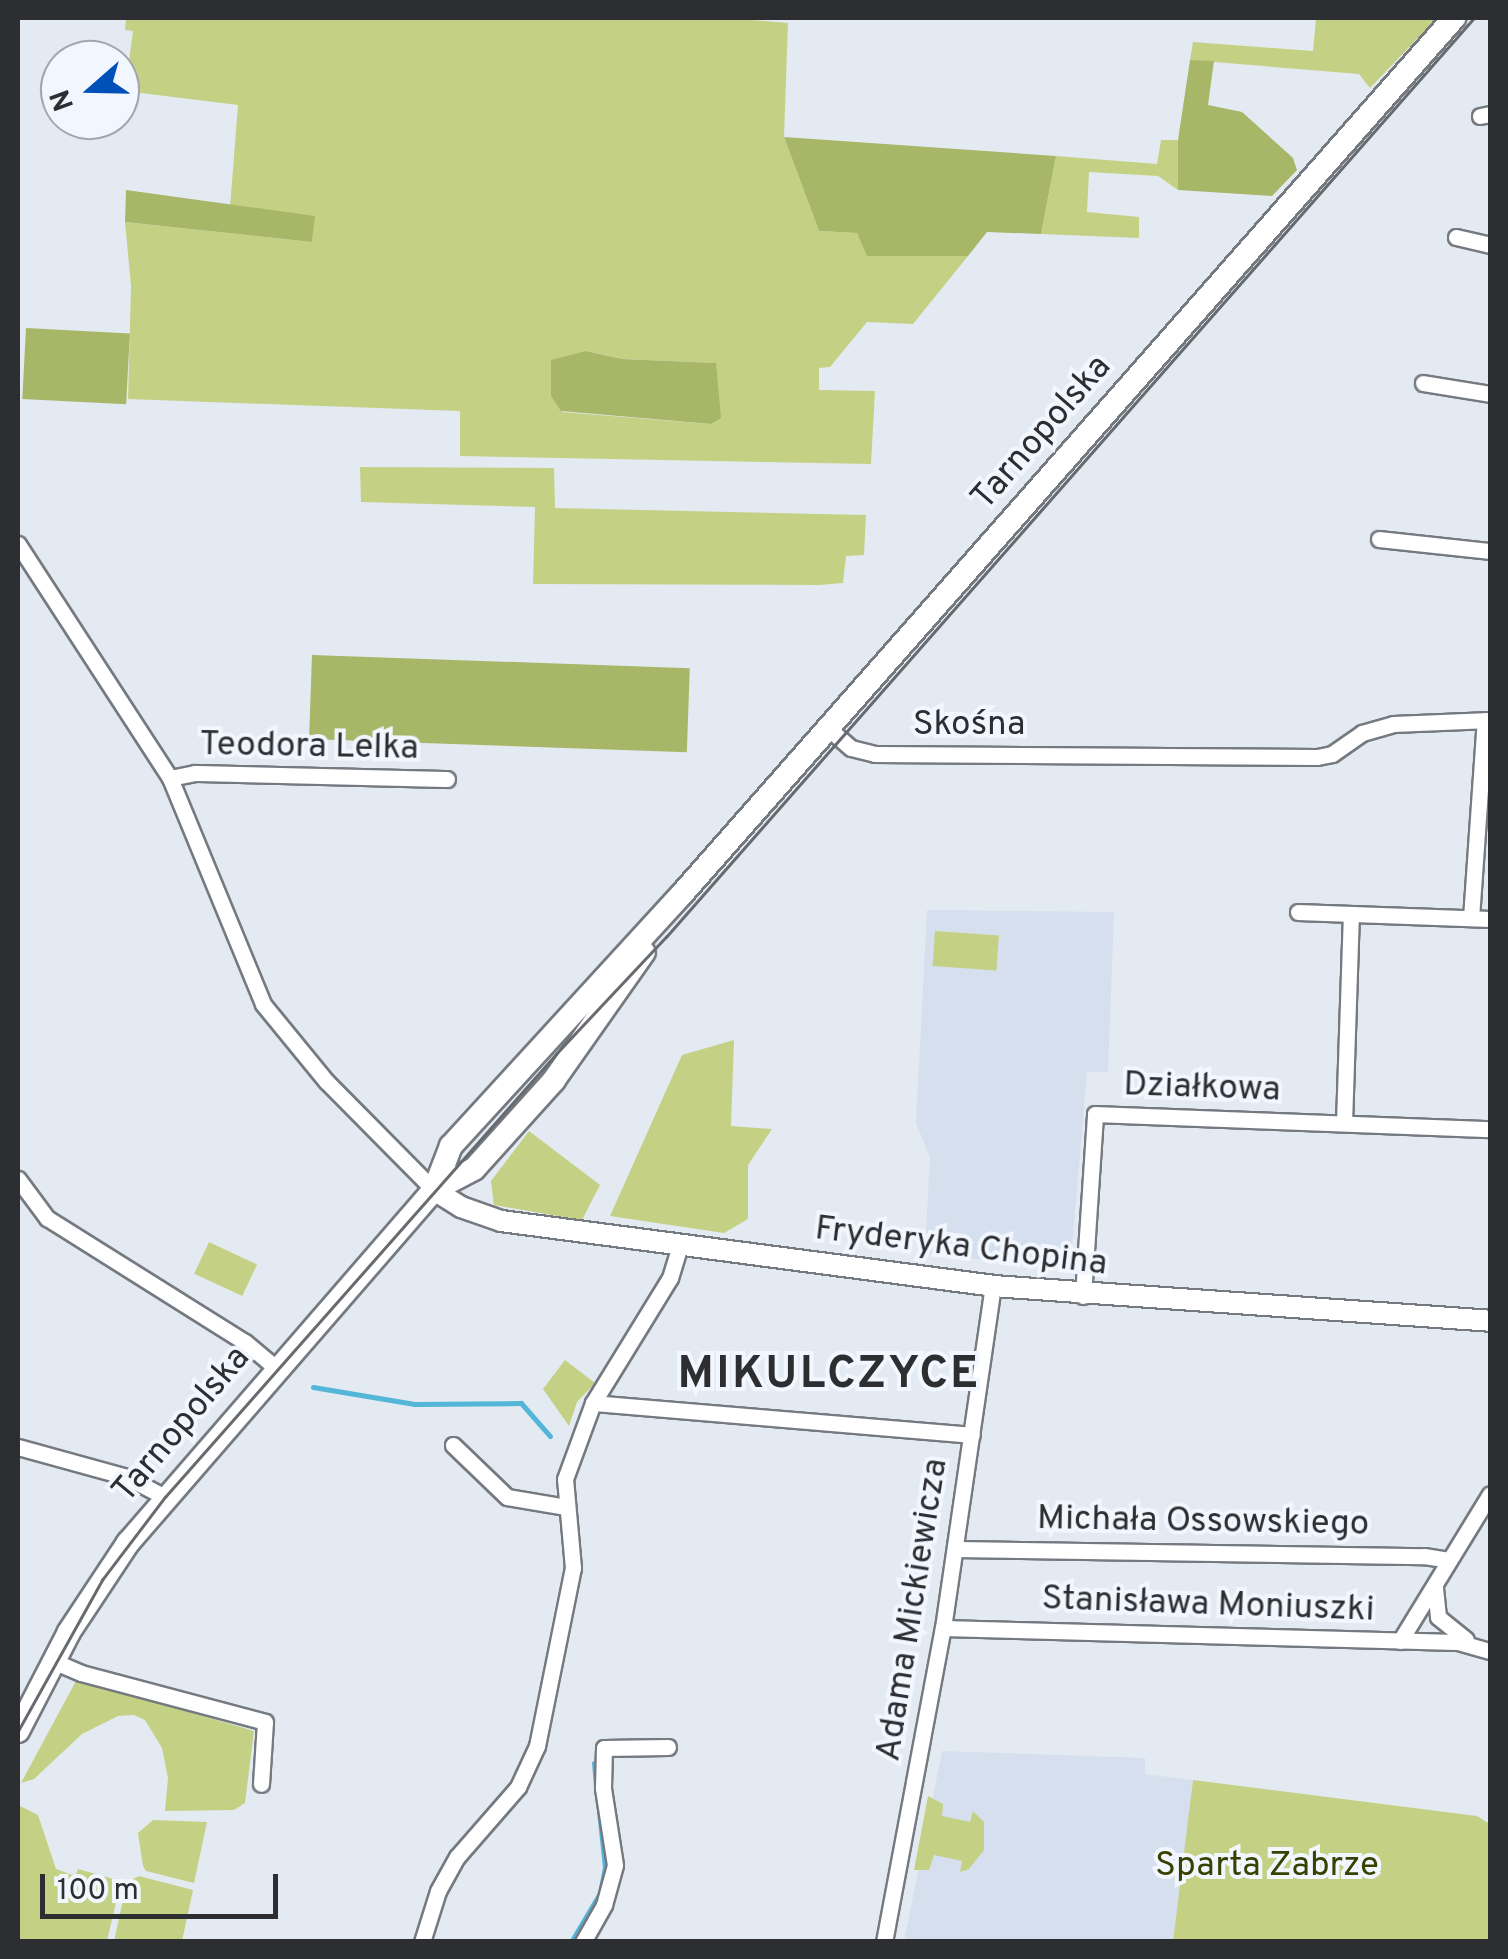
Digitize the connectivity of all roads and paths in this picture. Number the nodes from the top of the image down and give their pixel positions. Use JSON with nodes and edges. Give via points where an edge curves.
{"nodes":[{"id":1,"x":1454,"y":18,"type":"edge"},
{"id":2,"x":1456,"y":237,"type":"dead end"},
{"id":3,"x":1490,"y":244,"type":"edge"},
{"id":4,"x":1423,"y":384,"type":"dead end"},
{"id":5,"x":1490,"y":394,"type":"edge"},
{"id":6,"x":1379,"y":539,"type":"dead end"},
{"id":7,"x":18,"y":544,"type":"edge"},
{"id":8,"x":1490,"y":550,"type":"edge"},
{"id":9,"x":1488,"y":720,"type":"edge"},
{"id":10,"x":829,"y":729,"type":"junction"},
{"id":11,"x":170,"y":778,"type":"junction"},
{"id":12,"x":447,"y":779,"type":"dead end"},
{"id":13,"x":682,"y":894,"type":"junction"},
{"id":14,"x":1298,"y":912,"type":"dead end"},
{"id":15,"x":1351,"y":914,"type":"junction"},
{"id":16,"x":1470,"y":918,"type":"junction"},
{"id":17,"x":1490,"y":919,"type":"edge"},
{"id":18,"x":1344,"y":1122,"type":"junction"},
{"id":19,"x":1490,"y":1129,"type":"edge"},
{"id":20,"x":18,"y":1178,"type":"edge"},
{"id":21,"x":434,"y":1190,"type":"junction"},
{"id":22,"x":680,"y":1245,"type":"junction"},
{"id":23,"x":992,"y":1286,"type":"junction"},
{"id":24,"x":1083,"y":1296,"type":"junction"},
{"id":25,"x":1490,"y":1321,"type":"edge"},
{"id":26,"x":276,"y":1368,"type":"junction"},
{"id":27,"x":593,"y":1403,"type":"junction"},
{"id":28,"x":972,"y":1435,"type":"junction"},
{"id":29,"x":453,"y":1445,"type":"dead end"},
{"id":30,"x":18,"y":1447,"type":"edge"},
{"id":31,"x":1490,"y":1494,"type":"edge"},
{"id":32,"x":165,"y":1497,"type":"junction"},
{"id":33,"x":566,"y":1507,"type":"junction"},
{"id":34,"x":956,"y":1548,"type":"junction"},
{"id":35,"x":1449,"y":1560,"type":"junction"},
{"id":36,"x":1437,"y":1579,"type":"junction"},
{"id":37,"x":944,"y":1628,"type":"junction"},
{"id":38,"x":1400,"y":1640,"type":"junction"},
{"id":39,"x":1470,"y":1642,"type":"junction"},
{"id":40,"x":1490,"y":1651,"type":"edge"},
{"id":41,"x":53,"y":1661,"type":"junction"},
{"id":42,"x":18,"y":1731,"type":"edge"},
{"id":43,"x":668,"y":1748,"type":"dead end"},
{"id":44,"x":260,"y":1784,"type":"dead end"},
{"id":45,"x":422,"y":1942,"type":"edge"},
{"id":46,"x":583,"y":1942,"type":"edge"},
{"id":47,"x":884,"y":1942,"type":"edge"}],
"edges":[{"from":1,"to":10,"type":"main road","name":"Tarnopolska"},
{"from":2,"to":3,"type":"street"},
{"from":4,"to":5,"type":"street"},
{"from":6,"to":8,"type":"street"},
{"from":7,"to":11,"type":"street"},
{"from":9,"to":10,"type":"street","name":"Skośna","via":[[1393,724],[1324,756],[875,754],[851,748]]},
{"from":9,"to":16,"type":"street"},
{"from":10,"to":13,"type":"main road","name":"Tarnopolska"},
{"from":11,"to":12,"type":"street","name":"Teodora Lelka","via":[[194,772]]},
{"from":11,"to":21,"type":"street","via":[[263,1004],[326,1081]]},
{"from":13,"to":21,"type":"main road","name":"Tarnopolska","via":[[451,1146]]},
{"from":13,"to":21,"type":"main road","name":"Tarnopolska","via":[[554,1080],[474,1169]]},
{"from":14,"to":15,"type":"street"},
{"from":15,"to":16,"type":"street"},
{"from":15,"to":18,"type":"street"},
{"from":16,"to":17,"type":"street"},
{"from":18,"to":19,"type":"street","name":"Działkowa"},
{"from":18,"to":24,"type":"street","name":"Działkowa","via":[[1094,1114]]},
{"from":20,"to":26,"type":"street","via":[[46,1218]]},
{"from":21,"to":22,"type":"street","name":"Fryderyka Chopina","via":[[492,1219]]},
{"from":21,"to":26,"type":"main road","name":"Tarnopolska"},
{"from":22,"to":23,"type":"street","name":"Fryderyka Chopina"},
{"from":22,"to":27,"type":"street","via":[[670,1278]]},
{"from":23,"to":24,"type":"street","name":"Fryderyka Chopina"},
{"from":23,"to":28,"type":"street","name":"Adama Mickiewicza"},
{"from":24,"to":25,"type":"street","name":"Fryderyka Chopina"},
{"from":26,"to":32,"type":"main road","name":"Tarnopolska"},
{"from":27,"to":28,"type":"street"},
{"from":27,"to":33,"type":"street","via":[[565,1479]]},
{"from":28,"to":34,"type":"street","name":"Adama Mickiewicza"},
{"from":29,"to":33,"type":"street","via":[[506,1497]]},
{"from":30,"to":32,"type":"street","via":[[127,1476]]},
{"from":31,"to":35,"type":"street","name":"Stanisława Moniuszki"},
{"from":32,"to":41,"type":"main road","name":"Tarnopolska","via":[[102,1580]]},
{"from":33,"to":45,"type":"street","via":[[573,1568],[537,1746],[518,1787],[457,1856]]},
{"from":34,"to":35,"type":"street","name":"Michała Ossowskiego"},
{"from":34,"to":37,"type":"street","name":"Adama Mickiewicza"},
{"from":35,"to":36,"type":"street","name":"Stanisława Moniuszki"},
{"from":36,"to":38,"type":"street","name":"Stanisława Moniuszki"},
{"from":36,"to":39,"type":"street","via":[[1438,1617]]},
{"from":37,"to":38,"type":"street","name":"Stanisława Moniuszki"},
{"from":37,"to":47,"type":"street","name":"Adama Mickiewicza"},
{"from":38,"to":39,"type":"street"},
{"from":39,"to":40,"type":"street"},
{"from":41,"to":42,"type":"main road","name":"Tarnopolska"},
{"from":41,"to":44,"type":"street","via":[[266,1722]]},
{"from":43,"to":46,"type":"street","via":[[604,1748],[602,1788],[616,1866]]}]}
